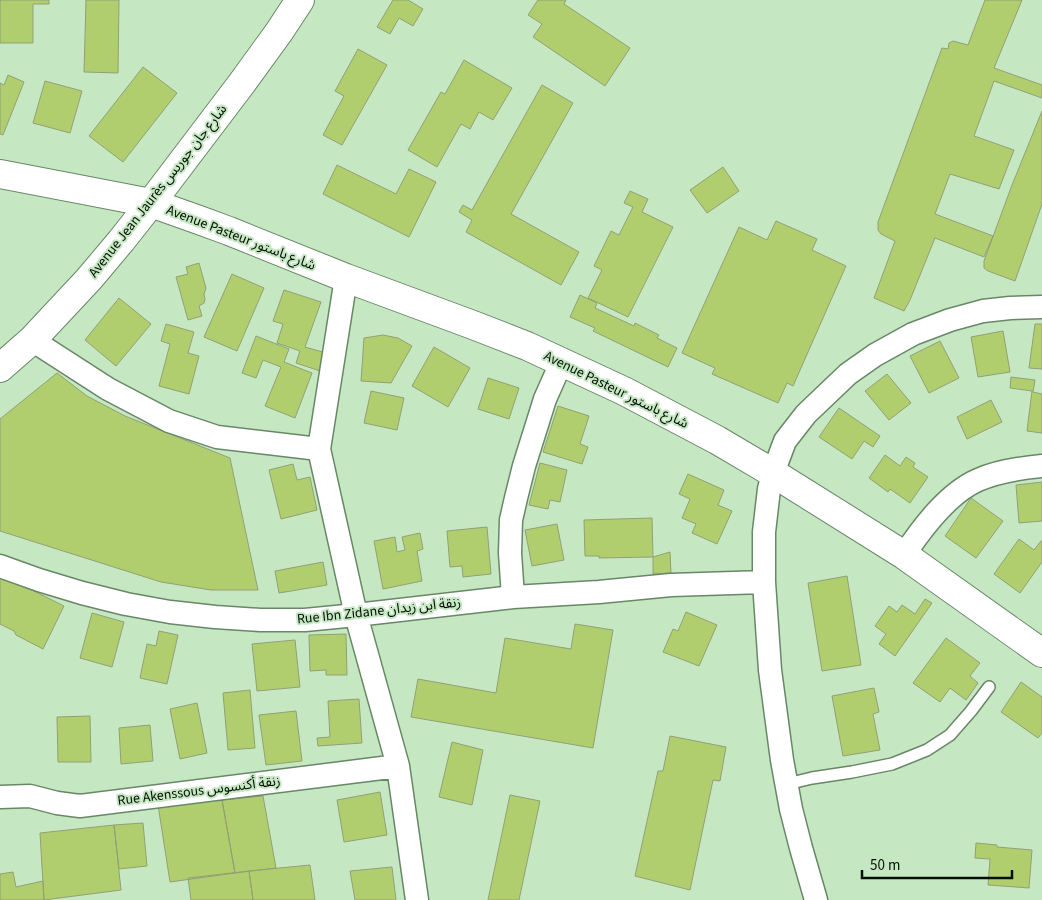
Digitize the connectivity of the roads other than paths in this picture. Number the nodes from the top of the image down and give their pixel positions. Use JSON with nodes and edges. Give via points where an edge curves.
{"nodes":[{"id":1,"x":300,"y":0,"type":"edge"},
{"id":2,"x":0,"y":174,"type":"edge"},
{"id":3,"x":151,"y":203,"type":"junction"},
{"id":4,"x":346,"y":278,"type":"junction"},
{"id":5,"x":1042,"y":307,"type":"edge"},
{"id":6,"x":32,"y":340,"type":"junction"},
{"id":7,"x":561,"y":363,"type":"junction"},
{"id":8,"x":0,"y":368,"type":"edge"},
{"id":9,"x":319,"y":450,"type":"junction"},
{"id":10,"x":1042,"y":466,"type":"edge"},
{"id":11,"x":773,"y":473,"type":"junction"},
{"id":12,"x":904,"y":555,"type":"junction"},
{"id":13,"x":0,"y":566,"type":"edge"},
{"id":14,"x":764,"y":582,"type":"junction"},
{"id":15,"x":513,"y":597,"type":"junction"},
{"id":16,"x":356,"y":615,"type":"junction"},
{"id":17,"x":1042,"y":653,"type":"edge"},
{"id":18,"x":988,"y":687,"type":"dead end"},
{"id":19,"x":398,"y":766,"type":"junction"},
{"id":20,"x":787,"y":784,"type":"junction"},
{"id":21,"x":0,"y":797,"type":"edge"},
{"id":22,"x":417,"y":900,"type":"edge"},
{"id":23,"x":816,"y":900,"type":"edge"}],
"edges":[{"from":1,"to":3,"type":"street","name":"Avenue Jean Jaurès شارع جان جوريس"},
{"from":2,"to":3,"type":"street","name":"Avenue Pasteur شارع باستور"},
{"from":3,"to":4,"type":"street","name":"Avenue Pasteur شارع باستور"},
{"from":3,"to":6,"type":"street","name":"Avenue Jean Jaurès شارع جان جوريس"},
{"from":4,"to":7,"type":"street","name":"Avenue Pasteur شارع باستور","via":[[527,346]]},
{"from":4,"to":9,"type":"street"},
{"from":5,"to":11,"type":"street","via":[[984,311],[950,320],[913,334],[875,355],[848,374],[806,414],[785,442]]},
{"from":6,"to":8,"type":"street","name":"Avenue Jean Jaurès شارع جان جوريس"},
{"from":6,"to":9,"type":"street","via":[[108,389],[169,421],[217,437]]},
{"from":7,"to":11,"type":"street","name":"Avenue Pasteur شارع باستور","via":[[662,410]]},
{"from":7,"to":15,"type":"street","via":[[545,399],[511,520]]},
{"from":9,"to":16,"type":"street"},
{"from":10,"to":12,"type":"street","via":[[1003,471],[963,488],[921,529]]},
{"from":11,"to":12,"type":"street","name":"Avenue Pasteur شارع باستور"},
{"from":11,"to":14,"type":"street","via":[[764,532]]},
{"from":12,"to":17,"type":"street","name":"Avenue Pasteur شارع باستور"},
{"from":13,"to":16,"type":"street","name":"Rue Ibn Zidane زنقة ابن زيدان","via":[[82,594],[170,612],[260,620]]},
{"from":14,"to":15,"type":"street","name":"Rue Ibn Zidane زنقة ابن زيدان"},
{"from":14,"to":20,"type":"street","via":[[770,670]]},
{"from":15,"to":16,"type":"street","name":"Rue Ibn Zidane زنقة ابن زيدان"},
{"from":16,"to":19,"type":"street"},
{"from":18,"to":20,"type":"lane","via":[[950,735],[927,750],[892,764]]},
{"from":19,"to":21,"type":"street","name":"Rue Akenssous زنقة أكنسوس","via":[[80,806],[30,796]]},
{"from":19,"to":22,"type":"street"},
{"from":20,"to":23,"type":"street"}]}
